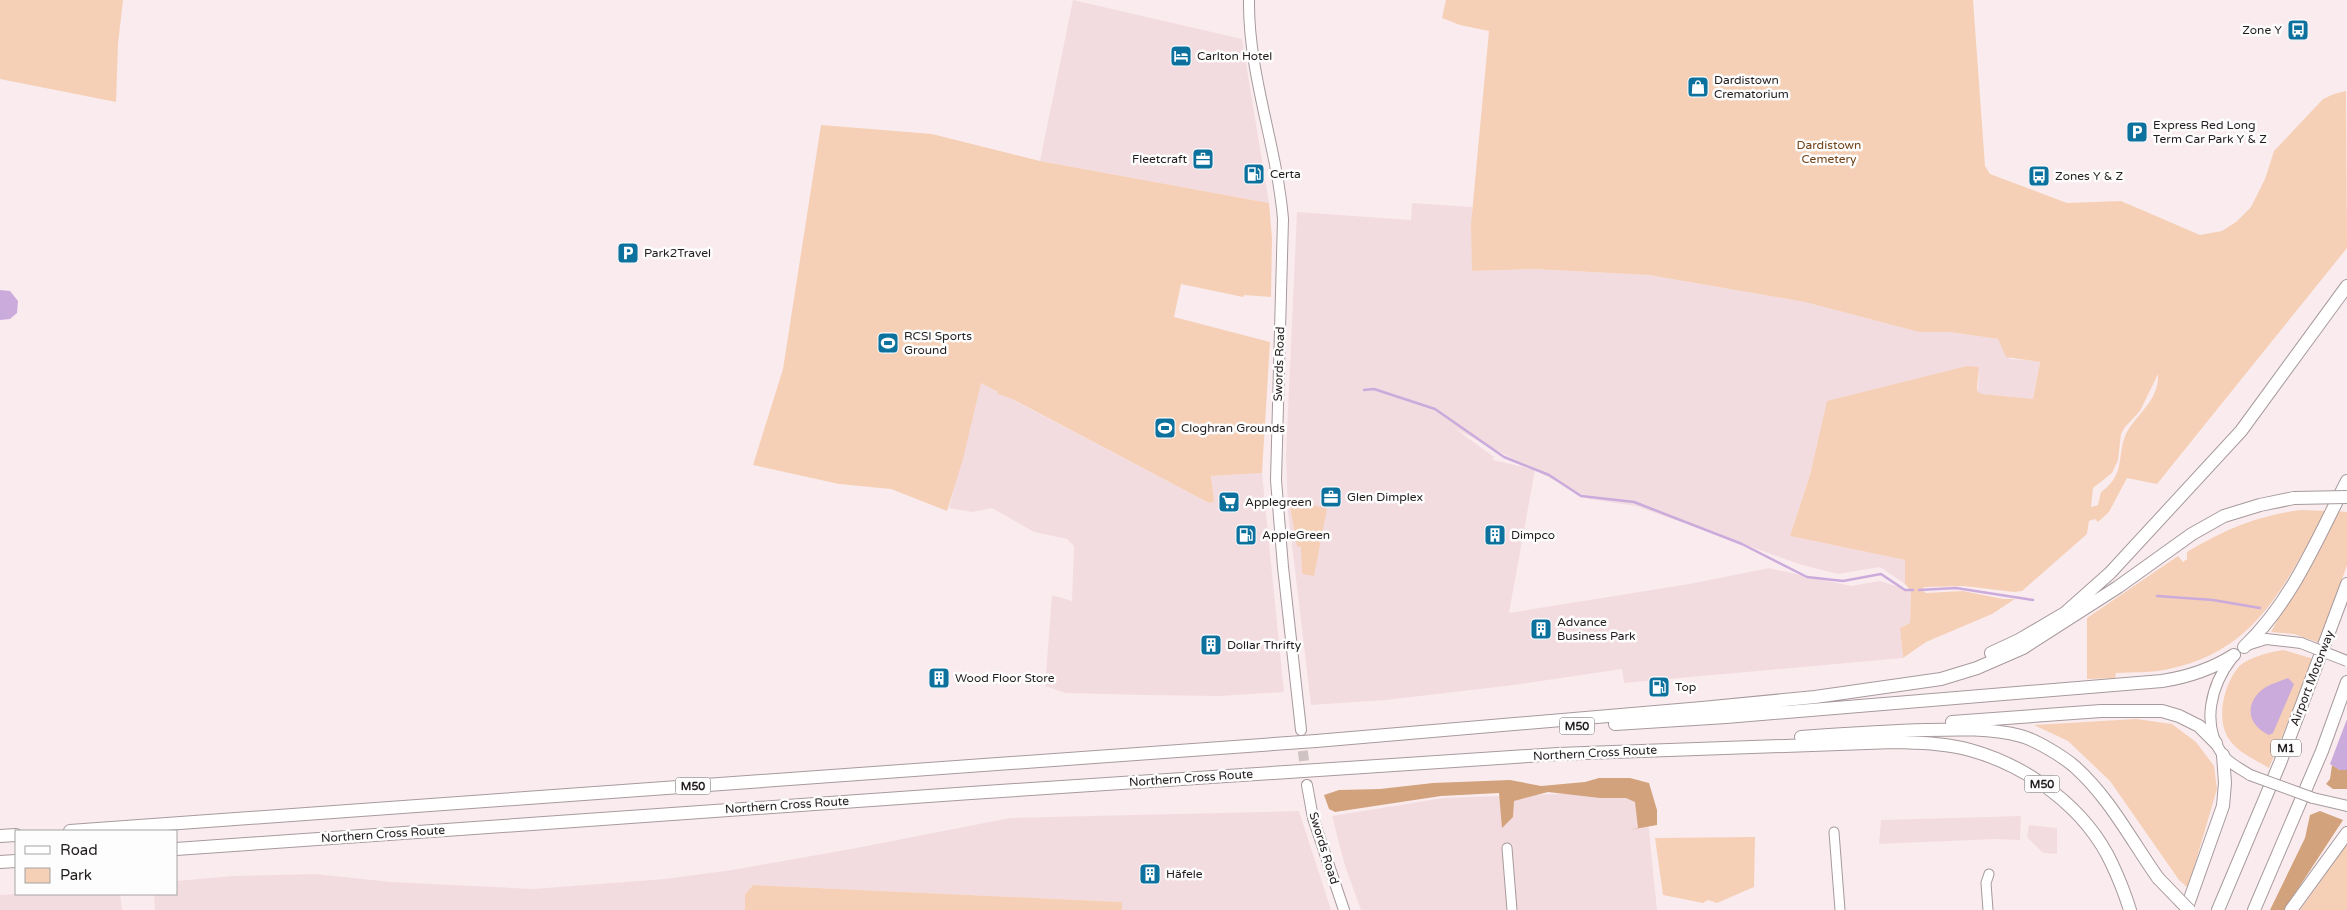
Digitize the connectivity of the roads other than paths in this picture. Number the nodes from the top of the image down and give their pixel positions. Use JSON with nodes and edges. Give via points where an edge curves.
{"nodes":[{"id":1,"x":1249,"y":0,"type":"edge"},
{"id":2,"x":2347,"y":286,"type":"edge"},
{"id":3,"x":2347,"y":481,"type":"edge"},
{"id":4,"x":2347,"y":497,"type":"edge"},
{"id":5,"x":2347,"y":584,"type":"edge"},
{"id":6,"x":2239,"y":651,"type":"junction"},
{"id":7,"x":2347,"y":661,"type":"edge"},
{"id":8,"x":1909,"y":682,"type":"junction"},
{"id":9,"x":2347,"y":682,"type":"edge"},
{"id":10,"x":1300,"y":730,"type":"tunnel mouth"},
{"id":11,"x":1877,"y":732,"type":"junction"},
{"id":12,"x":1316,"y":741,"type":"junction"},
{"id":13,"x":2216,"y":743,"type":"junction"},
{"id":14,"x":1558,"y":754,"type":"junction"},
{"id":15,"x":2223,"y":756,"type":"junction"},
{"id":16,"x":1307,"y":785,"type":"tunnel mouth"},
{"id":17,"x":2347,"y":806,"type":"edge"},
{"id":18,"x":84,"y":830,"type":"edge"},
{"id":19,"x":1834,"y":832,"type":"dead end"},
{"id":20,"x":2347,"y":833,"type":"edge"},
{"id":21,"x":15,"y":835,"type":"edge"},
{"id":22,"x":0,"y":836,"type":"edge"},
{"id":23,"x":1506,"y":848,"type":"dead end"},
{"id":24,"x":178,"y":849,"type":"edge"},
{"id":25,"x":15,"y":861,"type":"edge"},
{"id":26,"x":0,"y":862,"type":"edge"},
{"id":27,"x":1989,"y":874,"type":"dead end"},
{"id":28,"x":1344,"y":910,"type":"edge"},
{"id":29,"x":1512,"y":910,"type":"edge"},
{"id":30,"x":1840,"y":910,"type":"edge"},
{"id":31,"x":1988,"y":910,"type":"edge"},
{"id":32,"x":2130,"y":910,"type":"edge"},
{"id":33,"x":2188,"y":910,"type":"edge"},
{"id":34,"x":2218,"y":910,"type":"edge"},
{"id":35,"x":2254,"y":910,"type":"edge"},
{"id":36,"x":2291,"y":910,"type":"edge"}],
"edges":[{"from":1,"to":10,"type":"main road","name":"Swords Road","via":[[1252,43],[1283,219],[1276,487]]},
{"from":2,"to":8,"type":"highway","via":[[2240,431],[2110,573],[2065,613],[2019,640],[1974,660]]},
{"from":3,"to":6,"type":"highway","via":[[2284,601],[2264,627]]},
{"from":4,"to":8,"type":"highway","number":"M50","bridge":true,"via":[[2294,498],[2224,516],[2192,534],[2118,587],[2023,648],[1960,674]]},
{"from":5,"to":34,"type":"highway","name":"Airport Motorway","number":"M1","via":[[2280,763]]},
{"from":6,"to":7,"type":"main road","bridge":true,"via":[[2266,639],[2301,643]]},
{"from":6,"to":12,"type":"highway","number":"M50","via":[[2207,669],[2162,682],[1726,718]]},
{"from":6,"to":13,"type":"main road","via":[[2224,669],[2212,696],[2211,726]]},
{"from":8,"to":12,"type":"highway","number":"M50","via":[[1816,697]]},
{"from":9,"to":35,"type":"highway","number":"M1","via":[[2322,751]]},
{"from":11,"to":13,"type":"highway","number":"M50","via":[[1989,719],[2141,710],[2179,716],[2199,726]]},
{"from":11,"to":14,"type":"highway","number":"M50"},
{"from":11,"to":33,"type":"highway","bridge":true,"via":[[1965,729],[2024,736],[2073,765],[2090,783],[2119,818],[2158,878]]},
{"from":12,"to":18,"type":"highway","name":"Northern Cross Route","number":"M50"},
{"from":13,"to":15,"type":"main road"},
{"from":14,"to":24,"type":"highway","name":"Northern Cross Route","number":"M50"},
{"from":14,"to":32,"type":"highway","name":"Northern Cross Route","number":"M50","via":[[1894,742],[1968,750],[2022,770],[2055,793],[2112,862]]},
{"from":15,"to":17,"type":"main road","bridge":true,"via":[[2250,775],[2313,798]]},
{"from":15,"to":33,"type":"highway","via":[[2223,806]]},
{"from":16,"to":28,"type":"main road","name":"Swords Road","via":[[1313,818]]},
{"from":19,"to":30,"type":"street"},
{"from":20,"to":36,"type":"highway"},
{"from":21,"to":22,"type":"highway"},
{"from":23,"to":29,"type":"street"},
{"from":25,"to":26,"type":"highway"},
{"from":27,"to":31,"type":"street","via":[[1986,883]]}]}
